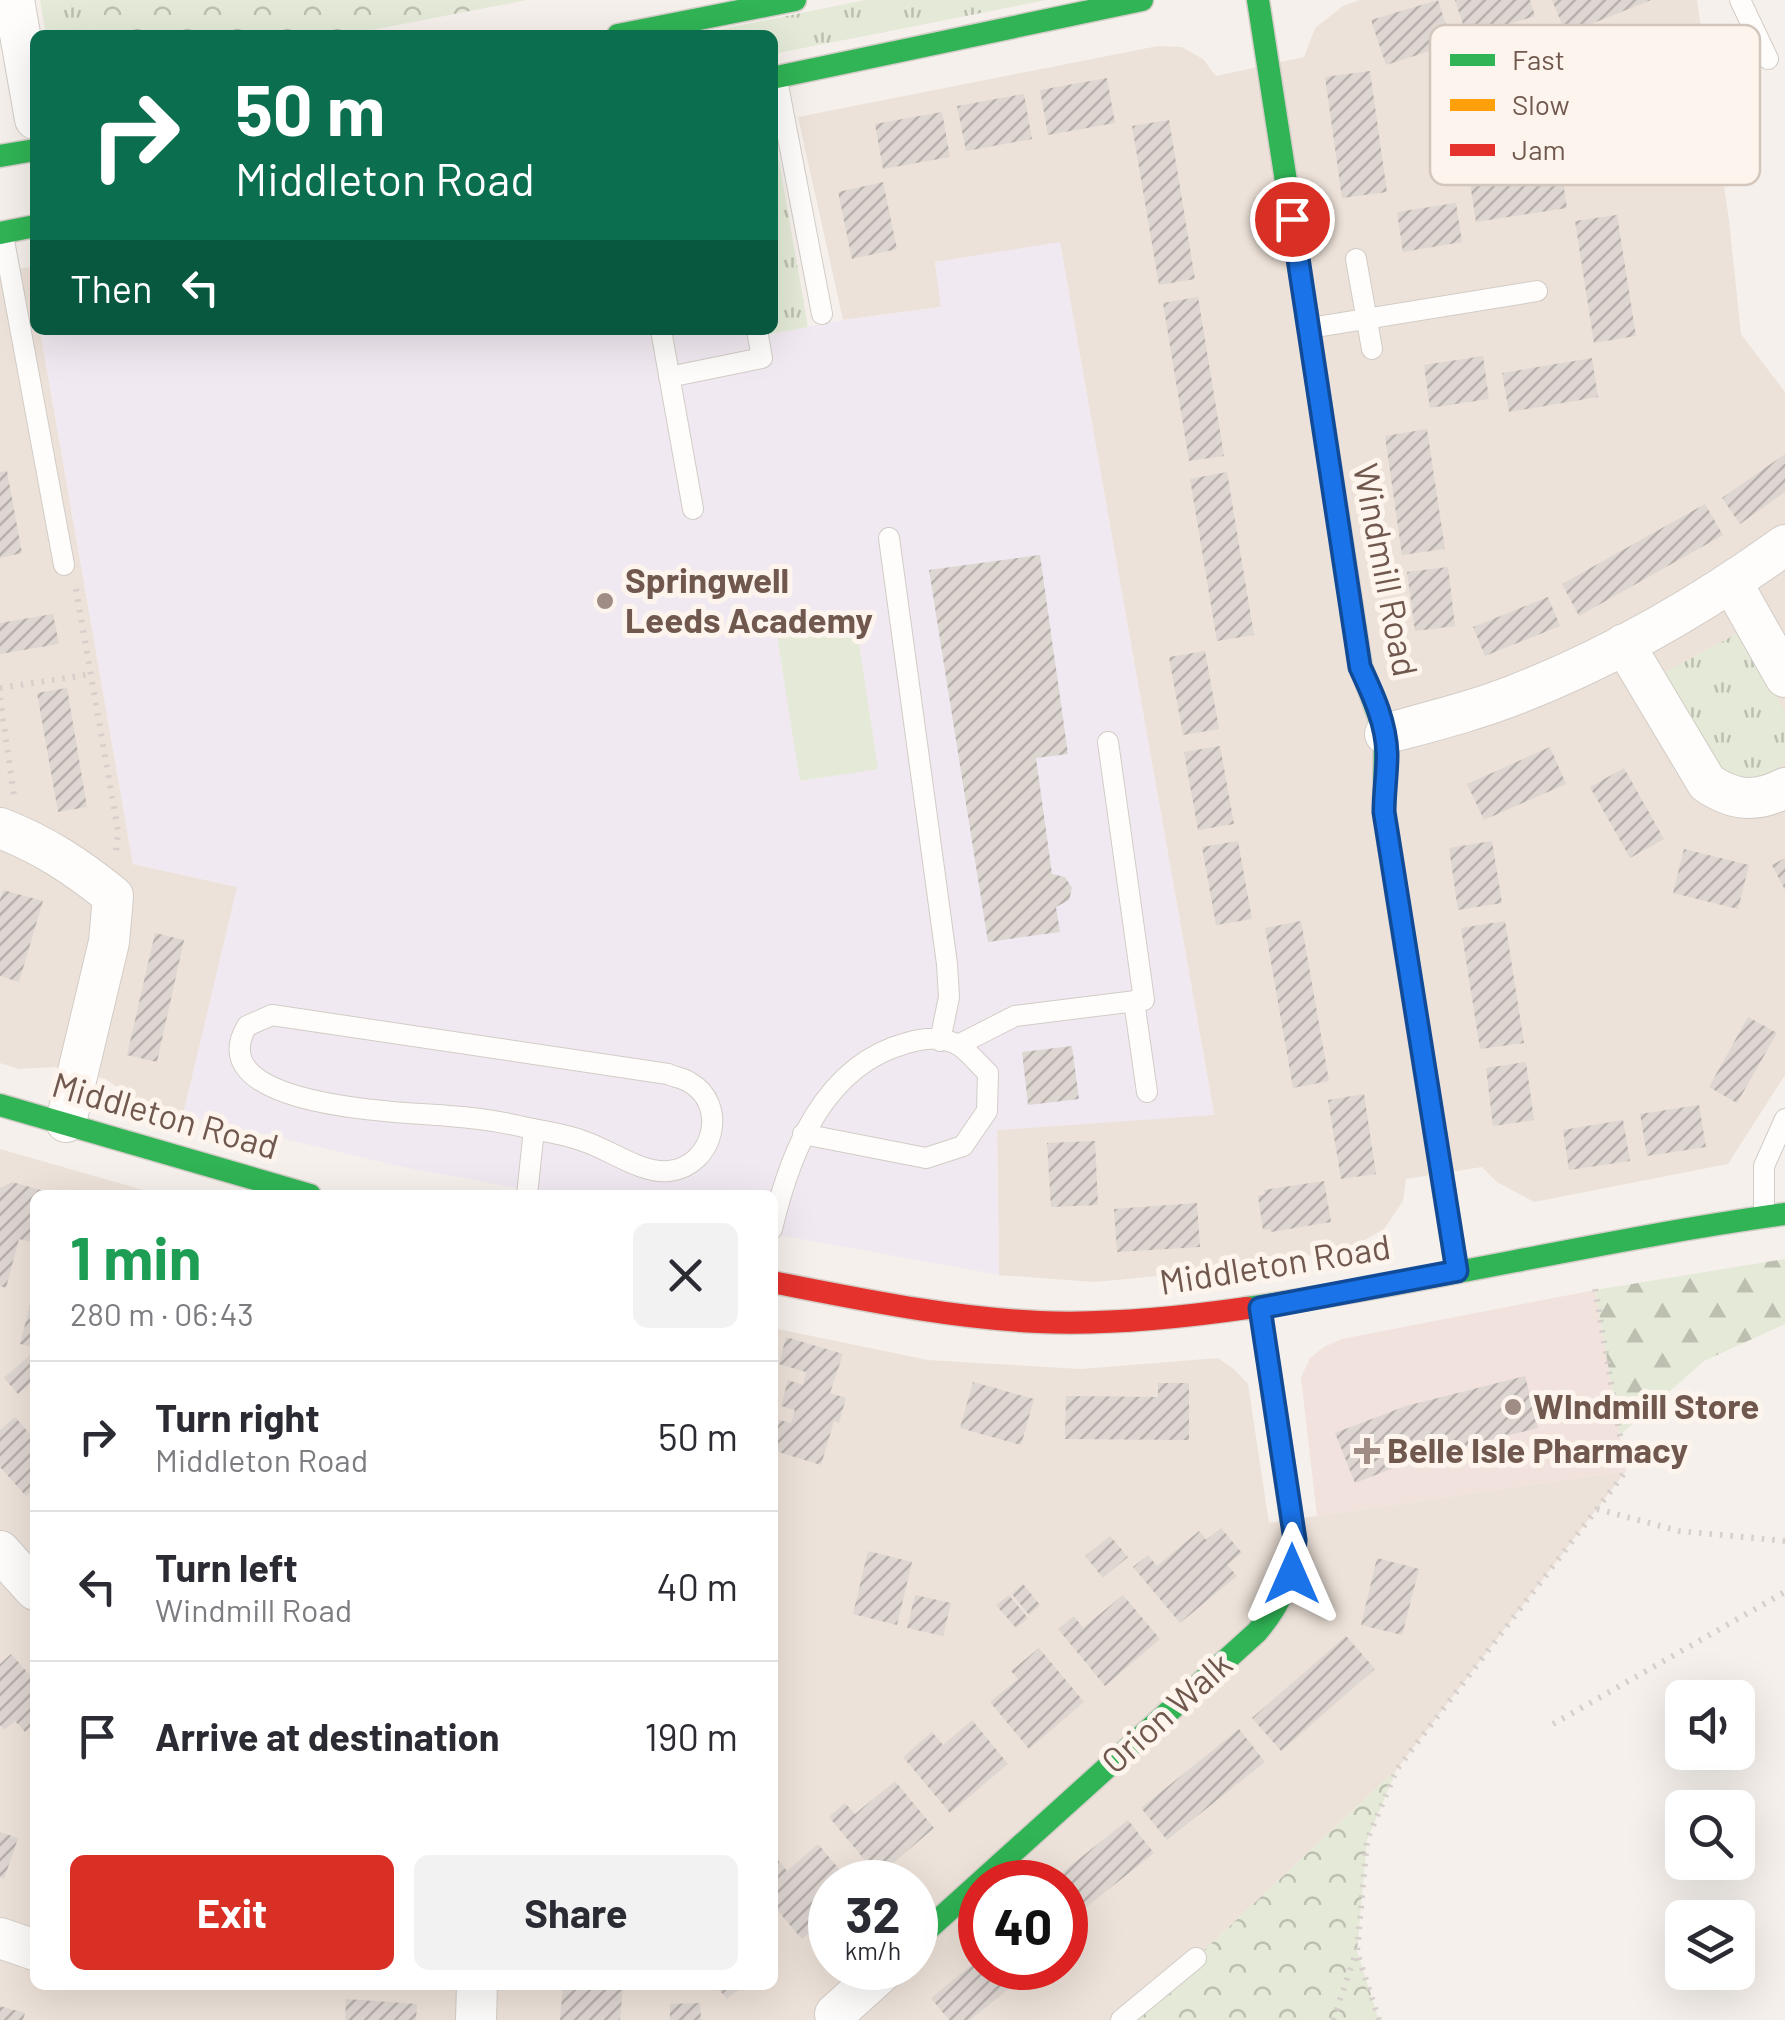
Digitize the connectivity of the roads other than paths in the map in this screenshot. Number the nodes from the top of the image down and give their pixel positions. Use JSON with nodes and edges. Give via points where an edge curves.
{"nodes":[{"id":1,"x":14,"y":0,"type":"edge"},
{"id":2,"x":795,"y":0,"type":"edge"},
{"id":3,"x":1142,"y":0,"type":"edge"},
{"id":4,"x":1258,"y":0,"type":"edge"},
{"id":5,"x":1740,"y":0,"type":"edge"},
{"id":6,"x":1752,"y":25,"type":"edge"},
{"id":7,"x":643,"y":30,"type":"edge"},
{"id":8,"x":1760,"y":43,"type":"edge"},
{"id":9,"x":1768,"y":60,"type":"dead end"},
{"id":10,"x":778,"y":76,"type":"edge"},
{"id":11,"x":30,"y":91,"type":"edge"},
{"id":12,"x":778,"y":92,"type":"edge"},
{"id":13,"x":30,"y":151,"type":"edge"},
{"id":14,"x":0,"y":156,"type":"edge"},
{"id":15,"x":30,"y":227,"type":"edge"},
{"id":16,"x":1,"y":233,"type":"edge"},
{"id":17,"x":1356,"y":259,"type":"dead end"},
{"id":18,"x":1537,"y":291,"type":"dead end"},
{"id":19,"x":822,"y":314,"type":"dead end"},
{"id":20,"x":1366,"y":319,"type":"junction"},
{"id":21,"x":1308,"y":328,"type":"junction"},
{"id":22,"x":662,"y":335,"type":"edge"},
{"id":23,"x":758,"y":335,"type":"edge"},
{"id":24,"x":1372,"y":350,"type":"dead end"},
{"id":25,"x":669,"y":377,"type":"junction"},
{"id":26,"x":693,"y":510,"type":"dead end"},
{"id":27,"x":889,"y":538,"type":"dead end"},
{"id":28,"x":1785,"y":545,"type":"edge"},
{"id":29,"x":64,"y":566,"type":"road end"},
{"id":30,"x":1732,"y":583,"type":"junction"},
{"id":31,"x":1624,"y":644,"type":"junction"},
{"id":32,"x":1785,"y":677,"type":"edge"},
{"id":33,"x":1385,"y":734,"type":"junction"},
{"id":34,"x":1108,"y":742,"type":"dead end"},
{"id":35,"x":1785,"y":788,"type":"edge"},
{"id":36,"x":10,"y":832,"type":"edge"},
{"id":37,"x":1134,"y":1001,"type":"junction"},
{"id":38,"x":949,"y":1042,"type":"junction"},
{"id":39,"x":1147,"y":1092,"type":"dead end"},
{"id":40,"x":0,"y":1104,"type":"edge"},
{"id":41,"x":1785,"y":1119,"type":"edge"},
{"id":42,"x":66,"y":1122,"type":"junction"},
{"id":43,"x":534,"y":1129,"type":"junction"},
{"id":44,"x":804,"y":1134,"type":"junction"},
{"id":45,"x":293,"y":1190,"type":"edge"},
{"id":46,"x":528,"y":1190,"type":"edge"},
{"id":47,"x":778,"y":1204,"type":"edge"},
{"id":48,"x":1775,"y":1215,"type":"edge"},
{"id":49,"x":1457,"y":1271,"type":"junction"},
{"id":50,"x":778,"y":1283,"type":"edge"},
{"id":51,"x":1260,"y":1308,"type":"junction"},
{"id":52,"x":0,"y":1551,"type":"edge"},
{"id":53,"x":30,"y":1584,"type":"edge"},
{"id":54,"x":938,"y":1920,"type":"edge"},
{"id":55,"x":0,"y":1938,"type":"edge"},
{"id":56,"x":30,"y":1948,"type":"edge"},
{"id":57,"x":1196,"y":1958,"type":"dead end"},
{"id":58,"x":477,"y":1990,"type":"edge"},
{"id":59,"x":863,"y":1990,"type":"edge"},
{"id":60,"x":834,"y":2017,"type":"edge"},
{"id":61,"x":476,"y":2020,"type":"edge"},
{"id":62,"x":1121,"y":2020,"type":"edge"}],
"edges":[{"from":1,"to":11,"type":"street"},
{"from":2,"to":7,"type":"street"},
{"from":3,"to":10,"type":"street"},
{"from":4,"to":21,"type":"street","name":"Windmill Road"},
{"from":5,"to":6,"type":"lane"},
{"from":8,"to":9,"type":"lane"},
{"from":12,"to":19,"type":"lane"},
{"from":13,"to":14,"type":"street"},
{"from":15,"to":16,"type":"street"},
{"from":16,"to":29,"type":"lane"},
{"from":17,"to":20,"type":"lane"},
{"from":18,"to":20,"type":"lane"},
{"from":20,"to":21,"type":"lane"},
{"from":20,"to":24,"type":"lane"},
{"from":21,"to":33,"type":"street","name":"Windmill Road","via":[[1360,667]]},
{"from":22,"to":25,"type":"lane"},
{"from":23,"to":25,"type":"lane","via":[[762,358]]},
{"from":25,"to":26,"type":"lane"},
{"from":27,"to":38,"type":"lane","via":[[947,964]]},
{"from":28,"to":30,"type":"street"},
{"from":30,"to":31,"type":"street"},
{"from":30,"to":32,"type":"street"},
{"from":31,"to":33,"type":"street","via":[[1519,694]]},
{"from":31,"to":35,"type":"street","via":[[1707,783],[1745,800]]},
{"from":33,"to":49,"type":"street","name":"Windmill Road","via":[[1384,812]]},
{"from":34,"to":37,"type":"lane","via":[[1144,1000]]},
{"from":36,"to":42,"type":"street","via":[[74,865],[113,896],[109,942]]},
{"from":37,"to":38,"type":"lane","via":[[1016,1016]]},
{"from":37,"to":39,"type":"lane"},
{"from":38,"to":44,"type":"lane","via":[[926,1038],[881,1050],[842,1080]]},
{"from":38,"to":44,"type":"lane","via":[[988,1074],[987,1111],[963,1146],[926,1158]]},
{"from":40,"to":42,"type":"street","name":"Middleton Road"},
{"from":41,"to":48,"type":"lane","via":[[1764,1166]]},
{"from":42,"to":45,"type":"street","name":"Middleton Road"},
{"from":43,"to":43,"type":"lane","via":[[302,1099],[250,1072],[238,1048],[241,1036],[272,1015],[668,1074],[691,1082],[712,1119],[712,1135],[698,1161],[662,1172],[583,1140]]},
{"from":43,"to":46,"type":"lane"},
{"from":44,"to":47,"type":"lane"},
{"from":48,"to":49,"type":"street","name":"Middleton Road"},
{"from":49,"to":51,"type":"street","name":"Middleton Road"},
{"from":50,"to":51,"type":"street","name":"Middleton Road","via":[[1000,1321],[1130,1321]]},
{"from":51,"to":54,"type":"street","name":"Orion Walk","via":[[1295,1540],[1280,1606]]},
{"from":52,"to":53,"type":"street"},
{"from":55,"to":56,"type":"street"},
{"from":57,"to":62,"type":"lane"},
{"from":58,"to":61,"type":"street"},
{"from":59,"to":60,"type":"street"}]}
